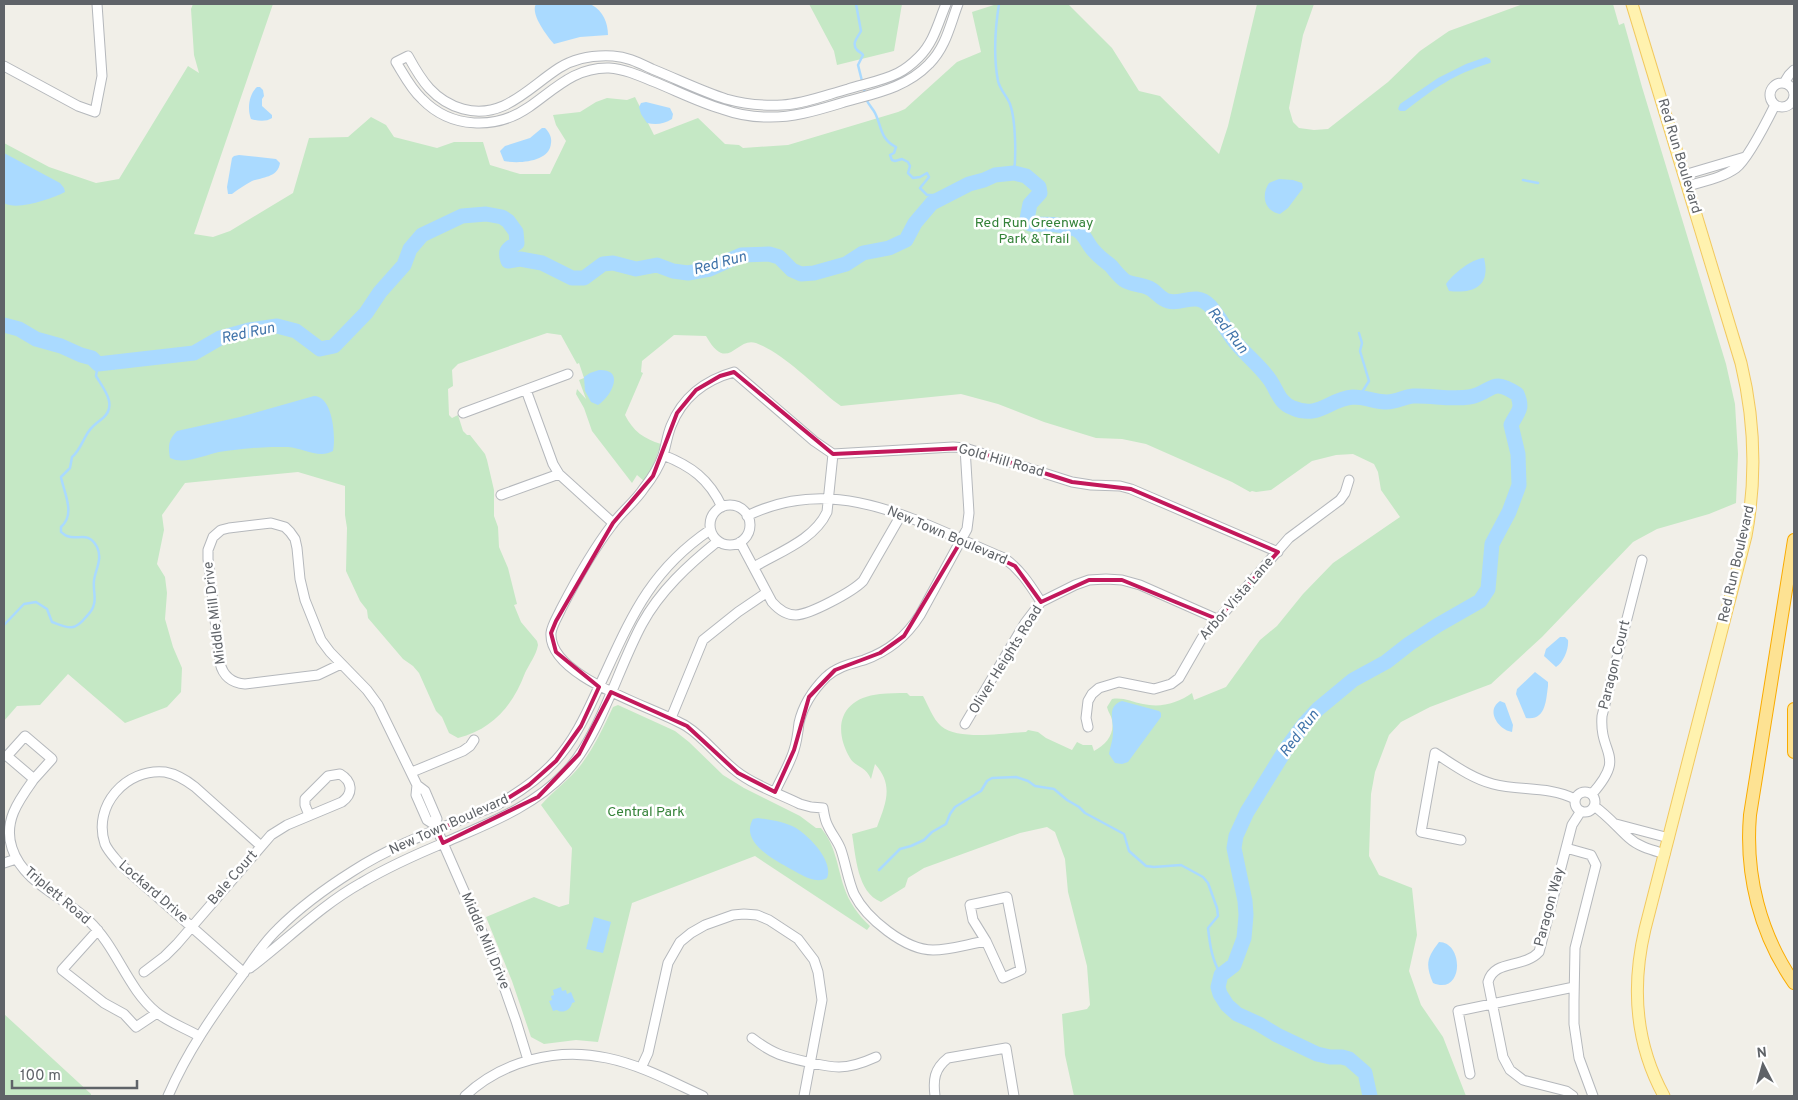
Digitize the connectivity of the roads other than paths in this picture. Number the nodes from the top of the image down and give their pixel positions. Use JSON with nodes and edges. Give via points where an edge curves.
{"nodes":[{"id":1,"x":97,"y":4,"type":"edge"},
{"id":2,"x":946,"y":4,"type":"edge"},
{"id":3,"x":958,"y":4,"type":"edge"},
{"id":4,"x":1632,"y":4,"type":"edge"},
{"id":5,"x":4,"y":66,"type":"edge"},
{"id":6,"x":1794,"y":70,"type":"edge"},
{"id":7,"x":1784,"y":83,"type":"junction"},
{"id":8,"x":1775,"y":105,"type":"junction"},
{"id":9,"x":1686,"y":180,"type":"junction"},
{"id":10,"x":568,"y":374,"type":"dead end"},
{"id":11,"x":526,"y":390,"type":"junction"},
{"id":12,"x":463,"y":413,"type":"dead end"},
{"id":13,"x":965,"y":448,"type":"junction"},
{"id":14,"x":833,"y":454,"type":"junction"},
{"id":15,"x":663,"y":455,"type":"junction"},
{"id":16,"x":559,"y":474,"type":"junction"},
{"id":17,"x":1349,"y":480,"type":"dead end"},
{"id":18,"x":501,"y":495,"type":"dead end"},
{"id":19,"x":828,"y":498,"type":"junction"},
{"id":20,"x":722,"y":507,"type":"junction"},
{"id":21,"x":901,"y":515,"type":"junction"},
{"id":22,"x":748,"y":516,"type":"junction"},
{"id":23,"x":613,"y":523,"type":"junction"},
{"id":24,"x":710,"y":530,"type":"junction"},
{"id":25,"x":961,"y":540,"type":"junction"},
{"id":26,"x":1794,"y":540,"type":"edge"},
{"id":27,"x":718,"y":541,"type":"junction"},
{"id":28,"x":740,"y":542,"type":"junction"},
{"id":29,"x":1278,"y":552,"type":"junction"},
{"id":30,"x":1642,"y":560,"type":"dead end"},
{"id":31,"x":754,"y":567,"type":"junction"},
{"id":32,"x":766,"y":593,"type":"junction"},
{"id":33,"x":1041,"y":602,"type":"junction"},
{"id":34,"x":1217,"y":619,"type":"junction"},
{"id":35,"x":340,"y":664,"type":"junction"},
{"id":36,"x":599,"y":686,"type":"junction"},
{"id":37,"x":611,"y":692,"type":"junction"},
{"id":38,"x":1794,"y":710,"type":"edge"},
{"id":39,"x":671,"y":718,"type":"junction"},
{"id":40,"x":965,"y":724,"type":"dead end"},
{"id":41,"x":1088,"y":727,"type":"dead end"},
{"id":42,"x":474,"y":740,"type":"dead end"},
{"id":43,"x":1794,"y":752,"type":"edge"},
{"id":44,"x":412,"y":772,"type":"junction"},
{"id":45,"x":34,"y":779,"type":"junction"},
{"id":46,"x":775,"y":792,"type":"junction"},
{"id":47,"x":1592,"y":794,"type":"junction"},
{"id":48,"x":1575,"y":799,"type":"junction"},
{"id":49,"x":1594,"y":806,"type":"junction"},
{"id":50,"x":1581,"y":811,"type":"junction"},
{"id":51,"x":309,"y":815,"type":"junction"},
{"id":52,"x":1616,"y":824,"type":"junction"},
{"id":53,"x":436,"y":828,"type":"junction"},
{"id":54,"x":6,"y":835,"type":"edge"},
{"id":55,"x":1669,"y":838,"type":"junction"},
{"id":56,"x":1461,"y":840,"type":"dead end"},
{"id":57,"x":444,"y":843,"type":"junction"},
{"id":58,"x":261,"y":846,"type":"junction"},
{"id":59,"x":1566,"y":848,"type":"junction"},
{"id":60,"x":1665,"y":854,"type":"junction"},
{"id":61,"x":16,"y":860,"type":"junction"},
{"id":62,"x":4,"y":863,"type":"edge"},
{"id":63,"x":192,"y":926,"type":"junction"},
{"id":64,"x":98,"y":930,"type":"junction"},
{"id":65,"x":986,"y":941,"type":"junction"},
{"id":66,"x":144,"y":972,"type":"dead end"},
{"id":67,"x":244,"y":973,"type":"junction"},
{"id":68,"x":1794,"y":983,"type":"edge"},
{"id":69,"x":1574,"y":987,"type":"junction"},
{"id":70,"x":1492,"y":1004,"type":"junction"},
{"id":71,"x":156,"y":1013,"type":"junction"},
{"id":72,"x":199,"y":1036,"type":"junction"},
{"id":73,"x":752,"y":1038,"type":"dead end"},
{"id":74,"x":876,"y":1056,"type":"dead end"},
{"id":75,"x":528,"y":1060,"type":"junction"},
{"id":76,"x":811,"y":1062,"type":"junction"},
{"id":77,"x":641,"y":1068,"type":"junction"},
{"id":78,"x":1470,"y":1074,"type":"dead end"},
{"id":79,"x":168,"y":1096,"type":"edge"},
{"id":80,"x":465,"y":1096,"type":"edge"},
{"id":81,"x":703,"y":1096,"type":"edge"},
{"id":82,"x":804,"y":1096,"type":"edge"},
{"id":83,"x":935,"y":1096,"type":"edge"},
{"id":84,"x":1014,"y":1096,"type":"edge"},
{"id":85,"x":1573,"y":1096,"type":"edge"},
{"id":86,"x":1594,"y":1096,"type":"edge"},
{"id":87,"x":1664,"y":1096,"type":"edge"}],
"edges":[{"from":1,"to":5,"type":"street","via":[[102,76],[95,112]]},
{"from":2,"to":3,"type":"street","via":[[926,49],[904,69],[846,90],[783,105],[725,98],[630,59],[598,56],[560,68],[503,107],[480,111],[455,107],[436,96],[423,82],[408,56],[396,62],[413,89],[429,106],[440,114],[480,124],[506,119],[530,107],[575,74],[598,68],[626,70],[721,109],[753,117],[799,114],[889,90],[914,77],[936,58]]},
{"from":4,"to":9,"type":"main road","name":"Red Run Boulevard"},
{"from":6,"to":7,"type":"street"},
{"from":7,"to":8,"type":"street","via":[[1777,84],[1770,92],[1770,100]]},
{"from":7,"to":8,"type":"street","via":[[1792,90],[1792,100],[1783,107]]},
{"from":8,"to":9,"type":"street","via":[[1745,157]]},
{"from":9,"to":55,"type":"main road","name":"Red Run Boulevard","via":[[1744,371],[1752,417],[1754,468],[1746,536]]},
{"from":10,"to":11,"type":"street"},
{"from":11,"to":12,"type":"street"},
{"from":11,"to":16,"type":"street"},
{"from":13,"to":14,"type":"street","name":"Gold Hill Road"},
{"from":13,"to":25,"type":"street","via":[[969,521]]},
{"from":13,"to":29,"type":"street","name":"Gold Hill Road","via":[[1072,482],[1132,489]]},
{"from":14,"to":15,"type":"street","via":[[734,372],[707,382],[686,400],[670,427]]},
{"from":14,"to":19,"type":"street"},
{"from":15,"to":20,"type":"street","via":[[697,474],[716,494]]},
{"from":15,"to":23,"type":"street","via":[[643,490]]},
{"from":16,"to":18,"type":"street"},
{"from":16,"to":23,"type":"street"},
{"from":17,"to":29,"type":"street","name":"Arbor Vista Lane","via":[[1340,500],[1297,531]]},
{"from":19,"to":21,"type":"street","name":"New Town Boulevard"},
{"from":19,"to":22,"type":"street","name":"New Town Boulevard","via":[[801,498],[772,505]]},
{"from":19,"to":31,"type":"street","via":[[824,519],[810,535]]},
{"from":20,"to":22,"type":"street","via":[[738,507]]},
{"from":20,"to":24,"type":"street","via":[[711,518]]},
{"from":21,"to":25,"type":"street","name":"New Town Boulevard"},
{"from":21,"to":32,"type":"street","via":[[872,567],[854,590],[794,615],[778,609]]},
{"from":22,"to":28,"type":"street","via":[[749,532]]},
{"from":23,"to":36,"type":"street","via":[[572,587],[551,633],[552,644],[564,661]]},
{"from":24,"to":27,"type":"street"},
{"from":24,"to":36,"type":"street","name":"New Town Boulevard","via":[[682,552],[654,582],[631,618]]},
{"from":25,"to":33,"type":"street","name":"New Town Boulevard","via":[[1015,566]]},
{"from":25,"to":46,"type":"street","via":[[920,615],[904,636],[880,653],[835,670],[809,697],[794,750]]},
{"from":26,"to":68,"type":"highway","via":[[1750,815],[1749,845],[1761,918],[1772,946]]},
{"from":27,"to":28,"type":"street","via":[[728,545]]},
{"from":27,"to":37,"type":"street","name":"New Town Boulevard","via":[[690,564],[653,606]]},
{"from":28,"to":31,"type":"street"},
{"from":29,"to":34,"type":"street","name":"Arbor Vista Lane"},
{"from":30,"to":47,"type":"street","name":"Paragon Court","via":[[1602,716],[1610,766]]},
{"from":31,"to":32,"type":"street"},
{"from":32,"to":39,"type":"street","via":[[703,640]]},
{"from":33,"to":34,"type":"street","name":"Oliver Heights Road","via":[[1089,580],[1122,580]]},
{"from":33,"to":40,"type":"street","name":"Oliver Heights Road"},
{"from":34,"to":41,"type":"street","name":"Arbor Vista Lane","via":[[1179,678],[1171,684],[1154,689],[1119,682],[1099,688],[1088,701]]},
{"from":35,"to":35,"type":"street","name":"Middle Mill Drive","via":[[321,640],[313,623],[300,579],[295,539],[290,532],[284,526],[271,523],[220,530],[213,537],[208,559],[220,663],[226,676],[238,684],[245,684],[318,675]]},
{"from":35,"to":44,"type":"street","name":"Middle Mill Drive","via":[[367,690],[378,706]]},
{"from":36,"to":37,"type":"street"},
{"from":36,"to":53,"type":"street","name":"New Town Boulevard","via":[[580,726],[543,774],[497,805]]},
{"from":37,"to":39,"type":"street"},
{"from":37,"to":57,"type":"street","name":"New Town Boulevard","via":[[579,754],[552,785],[522,808]]},
{"from":38,"to":43,"type":"highway"},
{"from":39,"to":46,"type":"street","via":[[692,731],[738,773]]},
{"from":42,"to":44,"type":"street","via":[[463,751]]},
{"from":44,"to":53,"type":"street","name":"Middle Mill Drive","via":[[417,785],[416,795],[427,820]]},
{"from":45,"to":45,"type":"street","name":"Triplett Road","via":[[8,756],[25,736],[52,759]]},
{"from":45,"to":54,"type":"street","name":"Triplett Road","via":[[14,810]]},
{"from":46,"to":65,"type":"street","via":[[800,804],[822,808],[841,849],[852,889],[871,918],[905,942],[930,950]]},
{"from":47,"to":48,"type":"street","via":[[1582,792]]},
{"from":47,"to":49,"type":"street"},
{"from":48,"to":50,"type":"street"},
{"from":48,"to":56,"type":"street","via":[[1552,790],[1485,782],[1435,753],[1421,832]]},
{"from":49,"to":50,"type":"street","via":[[1588,811]]},
{"from":49,"to":52,"type":"street"},
{"from":50,"to":59,"type":"street","name":"Paragon Way","via":[[1573,821]]},
{"from":51,"to":51,"type":"street","name":"Bale Court","via":[[347,798],[350,788],[346,777],[340,774],[328,776],[308,794],[305,805]]},
{"from":51,"to":58,"type":"street","name":"Bale Court","via":[[278,830]]},
{"from":52,"to":55,"type":"street"},
{"from":52,"to":60,"type":"street","via":[[1636,842]]},
{"from":53,"to":57,"type":"street","name":"Middle Mill Drive"},
{"from":53,"to":67,"type":"street","name":"New Town Boulevard","via":[[354,870],[301,908],[277,929]]},
{"from":54,"to":61,"type":"street","name":"Triplett Road"},
{"from":55,"to":60,"type":"main road","name":"Red Run Boulevard"},
{"from":57,"to":67,"type":"street","name":"New Town Boulevard","via":[[387,868],[348,891]]},
{"from":57,"to":75,"type":"street","name":"Middle Mill Drive","via":[[496,964]]},
{"from":58,"to":63,"type":"street","name":"Bale Court"},
{"from":58,"to":63,"type":"street","name":"Lockard Drive","via":[[195,787],[166,772],[143,774],[122,784],[114,793],[103,823],[108,850]]},
{"from":59,"to":69,"type":"street","via":[[1590,855],[1596,865],[1575,948]]},
{"from":59,"to":70,"type":"street","name":"Paragon Way","via":[[1541,947],[1530,960],[1501,967],[1492,973],[1488,982]]},
{"from":60,"to":87,"type":"main road","name":"Red Run Boulevard","via":[[1640,951],[1636,992],[1644,1049]]},
{"from":61,"to":62,"type":"street"},
{"from":61,"to":64,"type":"street","name":"Triplett Road","via":[[34,880]]},
{"from":63,"to":66,"type":"street","name":"Bale Court","via":[[166,956]]},
{"from":63,"to":67,"type":"street","name":"Lockard Drive"},
{"from":64,"to":71,"type":"street","name":"Triplett Road","via":[[135,988]]},
{"from":64,"to":71,"type":"street","via":[[62,970],[94,996],[124,1014],[136,1027]]},
{"from":65,"to":65,"type":"street","via":[[973,920],[970,904],[1007,897],[1021,970],[1003,978]]},
{"from":67,"to":72,"type":"street","name":"New Town Boulevard"},
{"from":69,"to":70,"type":"street"},
{"from":69,"to":86,"type":"street","via":[[1579,1058]]},
{"from":70,"to":78,"type":"street","via":[[1458,1011]]},
{"from":70,"to":85,"type":"street","name":"Paragon Way","via":[[1502,1057],[1510,1070],[1523,1080],[1566,1091]]},
{"from":71,"to":72,"type":"street","name":"Triplett Road"},
{"from":72,"to":79,"type":"street","name":"New Town Boulevard"},
{"from":73,"to":76,"type":"street","via":[[778,1055]]},
{"from":74,"to":76,"type":"street","via":[[852,1066]]},
{"from":75,"to":77,"type":"street","via":[[588,1054]]},
{"from":75,"to":80,"type":"street","via":[[490,1077]]},
{"from":76,"to":77,"type":"street","via":[[822,1000],[814,960],[791,934],[769,920],[744,914],[705,925],[680,942],[673,952],[648,1053]]},
{"from":76,"to":82,"type":"street"},
{"from":77,"to":81,"type":"street"},
{"from":83,"to":84,"type":"street","via":[[934,1076],[942,1062],[948,1058],[1006,1048]]}]}
